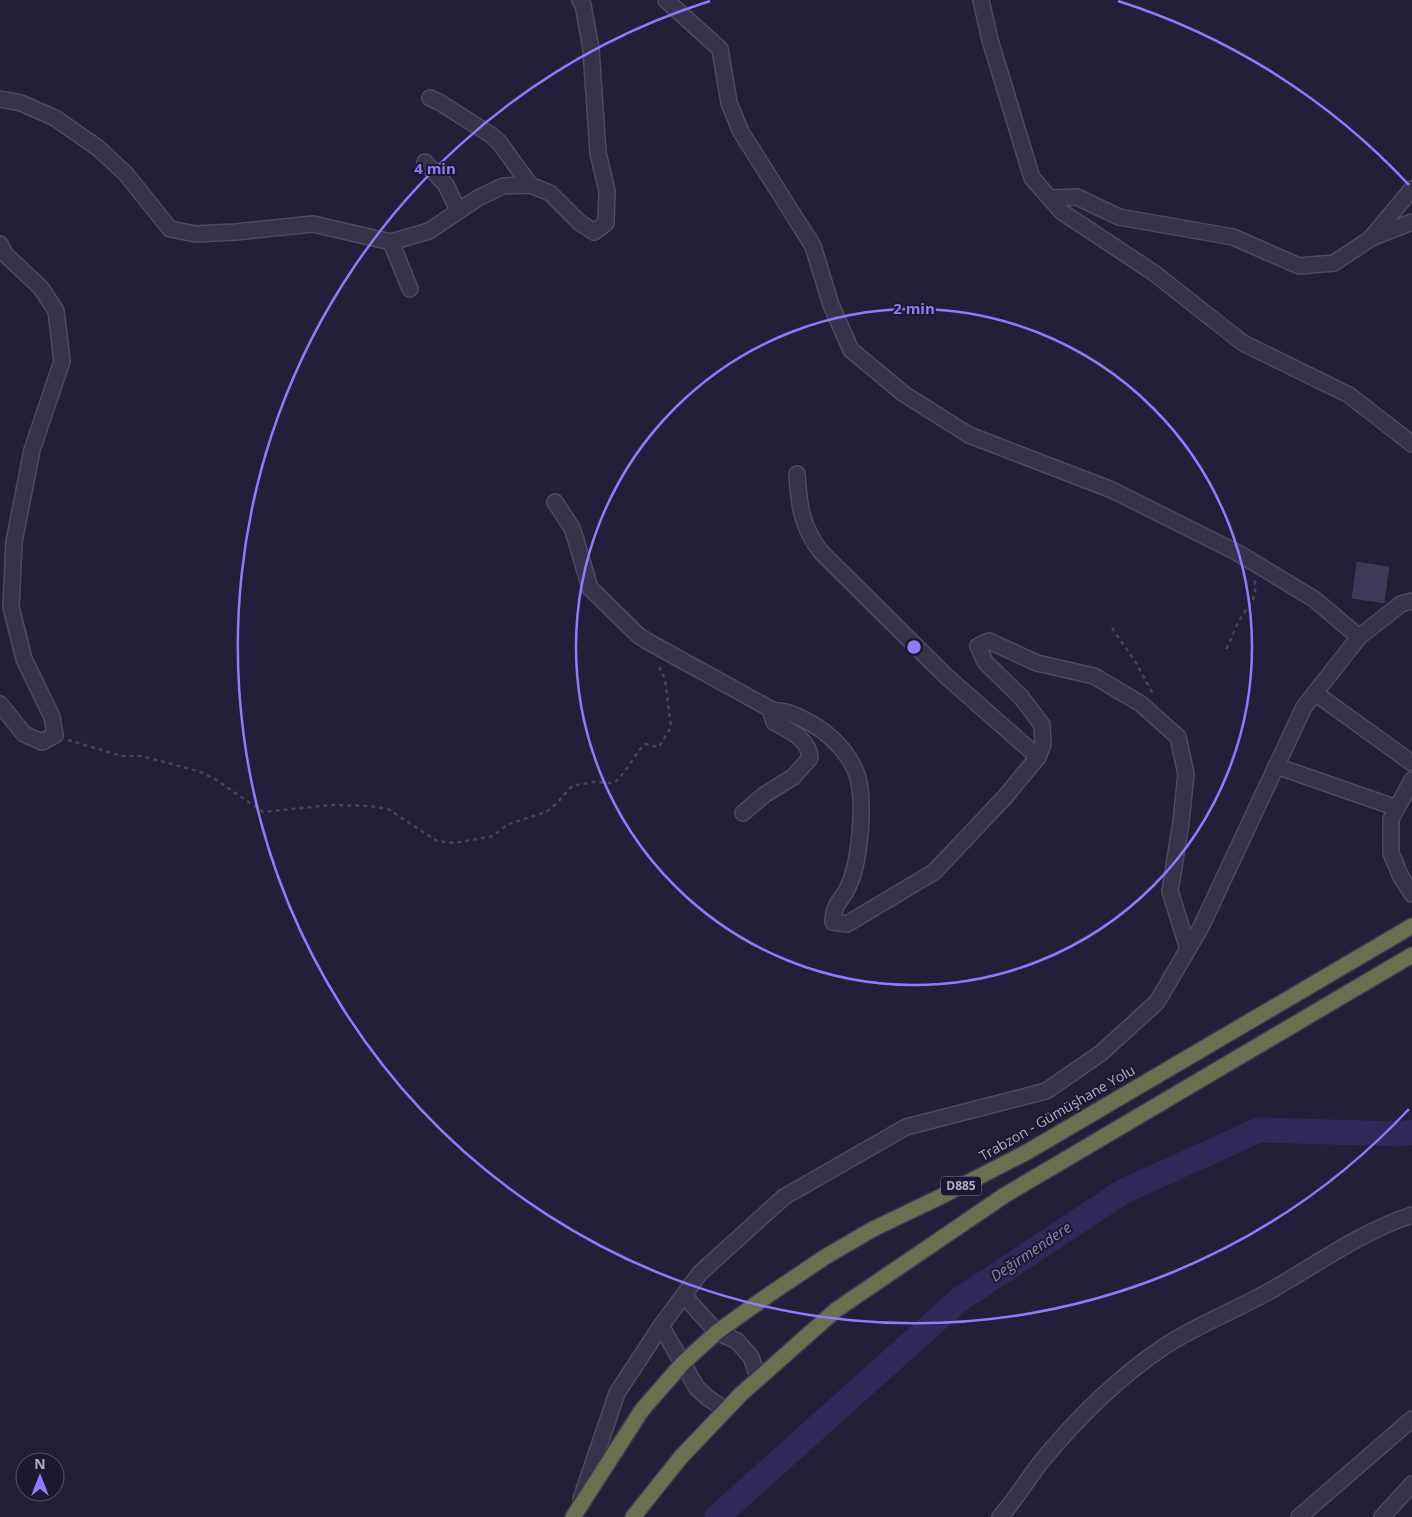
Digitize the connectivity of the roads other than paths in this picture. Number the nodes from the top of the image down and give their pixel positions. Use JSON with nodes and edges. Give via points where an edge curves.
{"nodes":[{"id":1,"x":580,"y":0,"type":"edge"},
{"id":2,"x":666,"y":0,"type":"edge"},
{"id":3,"x":981,"y":0,"type":"edge"},
{"id":4,"x":430,"y":98,"type":"dead end"},
{"id":5,"x":0,"y":99,"type":"edge"},
{"id":6,"x":425,"y":162,"type":"dead end"},
{"id":7,"x":530,"y":185,"type":"junction"},
{"id":8,"x":1412,"y":189,"type":"edge"},
{"id":9,"x":1050,"y":198,"type":"junction"},
{"id":10,"x":458,"y":210,"type":"junction"},
{"id":11,"x":1412,"y":222,"type":"edge"},
{"id":12,"x":1370,"y":238,"type":"junction"},
{"id":13,"x":391,"y":242,"type":"junction"},
{"id":14,"x":0,"y":244,"type":"edge"},
{"id":15,"x":410,"y":289,"type":"dead end"},
{"id":16,"x":1412,"y":444,"type":"edge"},
{"id":17,"x":797,"y":474,"type":"dead end"},
{"id":18,"x":555,"y":502,"type":"dead end"},
{"id":19,"x":1412,"y":601,"type":"edge"},
{"id":20,"x":1359,"y":637,"type":"junction"},
{"id":21,"x":1315,"y":693,"type":"junction"},
{"id":22,"x":0,"y":704,"type":"edge"},
{"id":23,"x":774,"y":711,"type":"junction"},
{"id":24,"x":1038,"y":757,"type":"junction"},
{"id":25,"x":1412,"y":763,"type":"edge"},
{"id":26,"x":1276,"y":766,"type":"junction"},
{"id":27,"x":1412,"y":780,"type":"edge"},
{"id":28,"x":1397,"y":808,"type":"junction"},
{"id":29,"x":743,"y":813,"type":"dead end"},
{"id":30,"x":1412,"y":894,"type":"edge"},
{"id":31,"x":1412,"y":926,"type":"edge"},
{"id":32,"x":1188,"y":949,"type":"junction"},
{"id":33,"x":1412,"y":955,"type":"edge"},
{"id":34,"x":1412,"y":1214,"type":"edge"},
{"id":35,"x":684,"y":1296,"type":"junction"},
{"id":36,"x":661,"y":1326,"type":"junction"},
{"id":37,"x":717,"y":1332,"type":"junction"},
{"id":38,"x":683,"y":1363,"type":"junction"},
{"id":39,"x":758,"y":1377,"type":"junction"},
{"id":40,"x":726,"y":1410,"type":"junction"},
{"id":41,"x":1412,"y":1419,"type":"edge"},
{"id":42,"x":1412,"y":1484,"type":"edge"},
{"id":43,"x":576,"y":1511,"type":"edge"},
{"id":44,"x":633,"y":1517,"type":"edge"},
{"id":45,"x":1000,"y":1517,"type":"edge"},
{"id":46,"x":1299,"y":1517,"type":"edge"},
{"id":47,"x":1382,"y":1517,"type":"edge"}],
"edges":[{"from":1,"to":7,"type":"street","via":[[592,49],[598,153],[607,191],[606,223],[594,232],[550,193]]},
{"from":2,"to":20,"type":"street","via":[[720,49],[729,103],[741,132],[813,246],[831,305],[851,350],[904,394],[969,435],[1112,490],[1238,553],[1314,599]]},
{"from":3,"to":9,"type":"street","via":[[1032,178]]},
{"from":4,"to":7,"type":"street","via":[[491,135]]},
{"from":5,"to":13,"type":"street","via":[[21,103],[55,118],[98,148],[126,174],[170,229],[196,234],[313,224]]},
{"from":6,"to":10,"type":"street","via":[[446,186]]},
{"from":7,"to":10,"type":"street","via":[[502,186]]},
{"from":8,"to":12,"type":"street"},
{"from":9,"to":12,"type":"street","via":[[1076,196],[1119,217],[1233,237],[1299,266],[1334,263]]},
{"from":9,"to":16,"type":"street","via":[[1062,212],[1154,273],[1243,343],[1349,395]]},
{"from":10,"to":13,"type":"street","via":[[430,231]]},
{"from":11,"to":12,"type":"street"},
{"from":13,"to":15,"type":"street"},
{"from":14,"to":22,"type":"street","via":[[5,254],[40,288],[56,311],[62,361],[32,450],[14,542],[11,607],[24,659],[52,717],[55,736],[42,742],[24,734]]},
{"from":17,"to":24,"type":"street","via":[[803,519],[820,552],[946,676]]},
{"from":18,"to":23,"type":"street","via":[[572,528],[590,588],[638,635]]},
{"from":19,"to":20,"type":"street","via":[[1401,604]]},
{"from":20,"to":21,"type":"street"},
{"from":21,"to":25,"type":"street"},
{"from":21,"to":26,"type":"street","via":[[1304,707]]},
{"from":23,"to":24,"type":"street","via":[[780,710],[812,723],[837,742],[856,772],[861,798],[858,851],[849,885],[834,909],[833,922],[847,924],[934,872]]},
{"from":23,"to":29,"type":"street","via":[[774,722],[797,735],[810,749],[810,758],[793,777]]},
{"from":24,"to":32,"type":"street","via":[[1043,744],[1042,725],[1021,696],[984,662],[978,646],[989,641],[1037,663],[1094,676],[1141,704],[1178,737],[1186,774],[1170,891]]},
{"from":26,"to":28,"type":"street"},
{"from":26,"to":32,"type":"street"},
{"from":27,"to":28,"type":"street"},
{"from":28,"to":30,"type":"street","via":[[1391,819],[1391,853]]},
{"from":31,"to":37,"type":"highway","name":"Trabzon - Gümüşhane Yolu","number":"D885","via":[[1027,1152],[857,1238]]},
{"from":32,"to":35,"type":"street","via":[[1157,1002],[1101,1053],[1046,1091],[906,1126],[784,1197],[700,1273]]},
{"from":33,"to":39,"type":"highway","number":"D885","via":[[1004,1195],[836,1310]]},
{"from":34,"to":45,"type":"street","via":[[1363,1236],[1256,1299],[1180,1337],[1130,1371],[1098,1398],[1069,1430]]},
{"from":35,"to":36,"type":"street"},
{"from":35,"to":37,"type":"street"},
{"from":36,"to":38,"type":"street"},
{"from":36,"to":43,"type":"street","via":[[617,1393]]},
{"from":37,"to":38,"type":"highway","name":"Trabzon - Gümüşhane Yolu","number":"D885"},
{"from":37,"to":39,"type":"street","via":[[737,1341],[751,1357]]},
{"from":38,"to":40,"type":"street","via":[[697,1388]]},
{"from":38,"to":43,"type":"highway","name":"Trabzon - Gümüşhane Yolu","number":"D885","via":[[642,1410]]},
{"from":39,"to":40,"type":"highway","number":"D885"},
{"from":40,"to":44,"type":"highway","number":"D885","via":[[681,1457]]},
{"from":41,"to":46,"type":"street"},
{"from":42,"to":47,"type":"street"}]}
